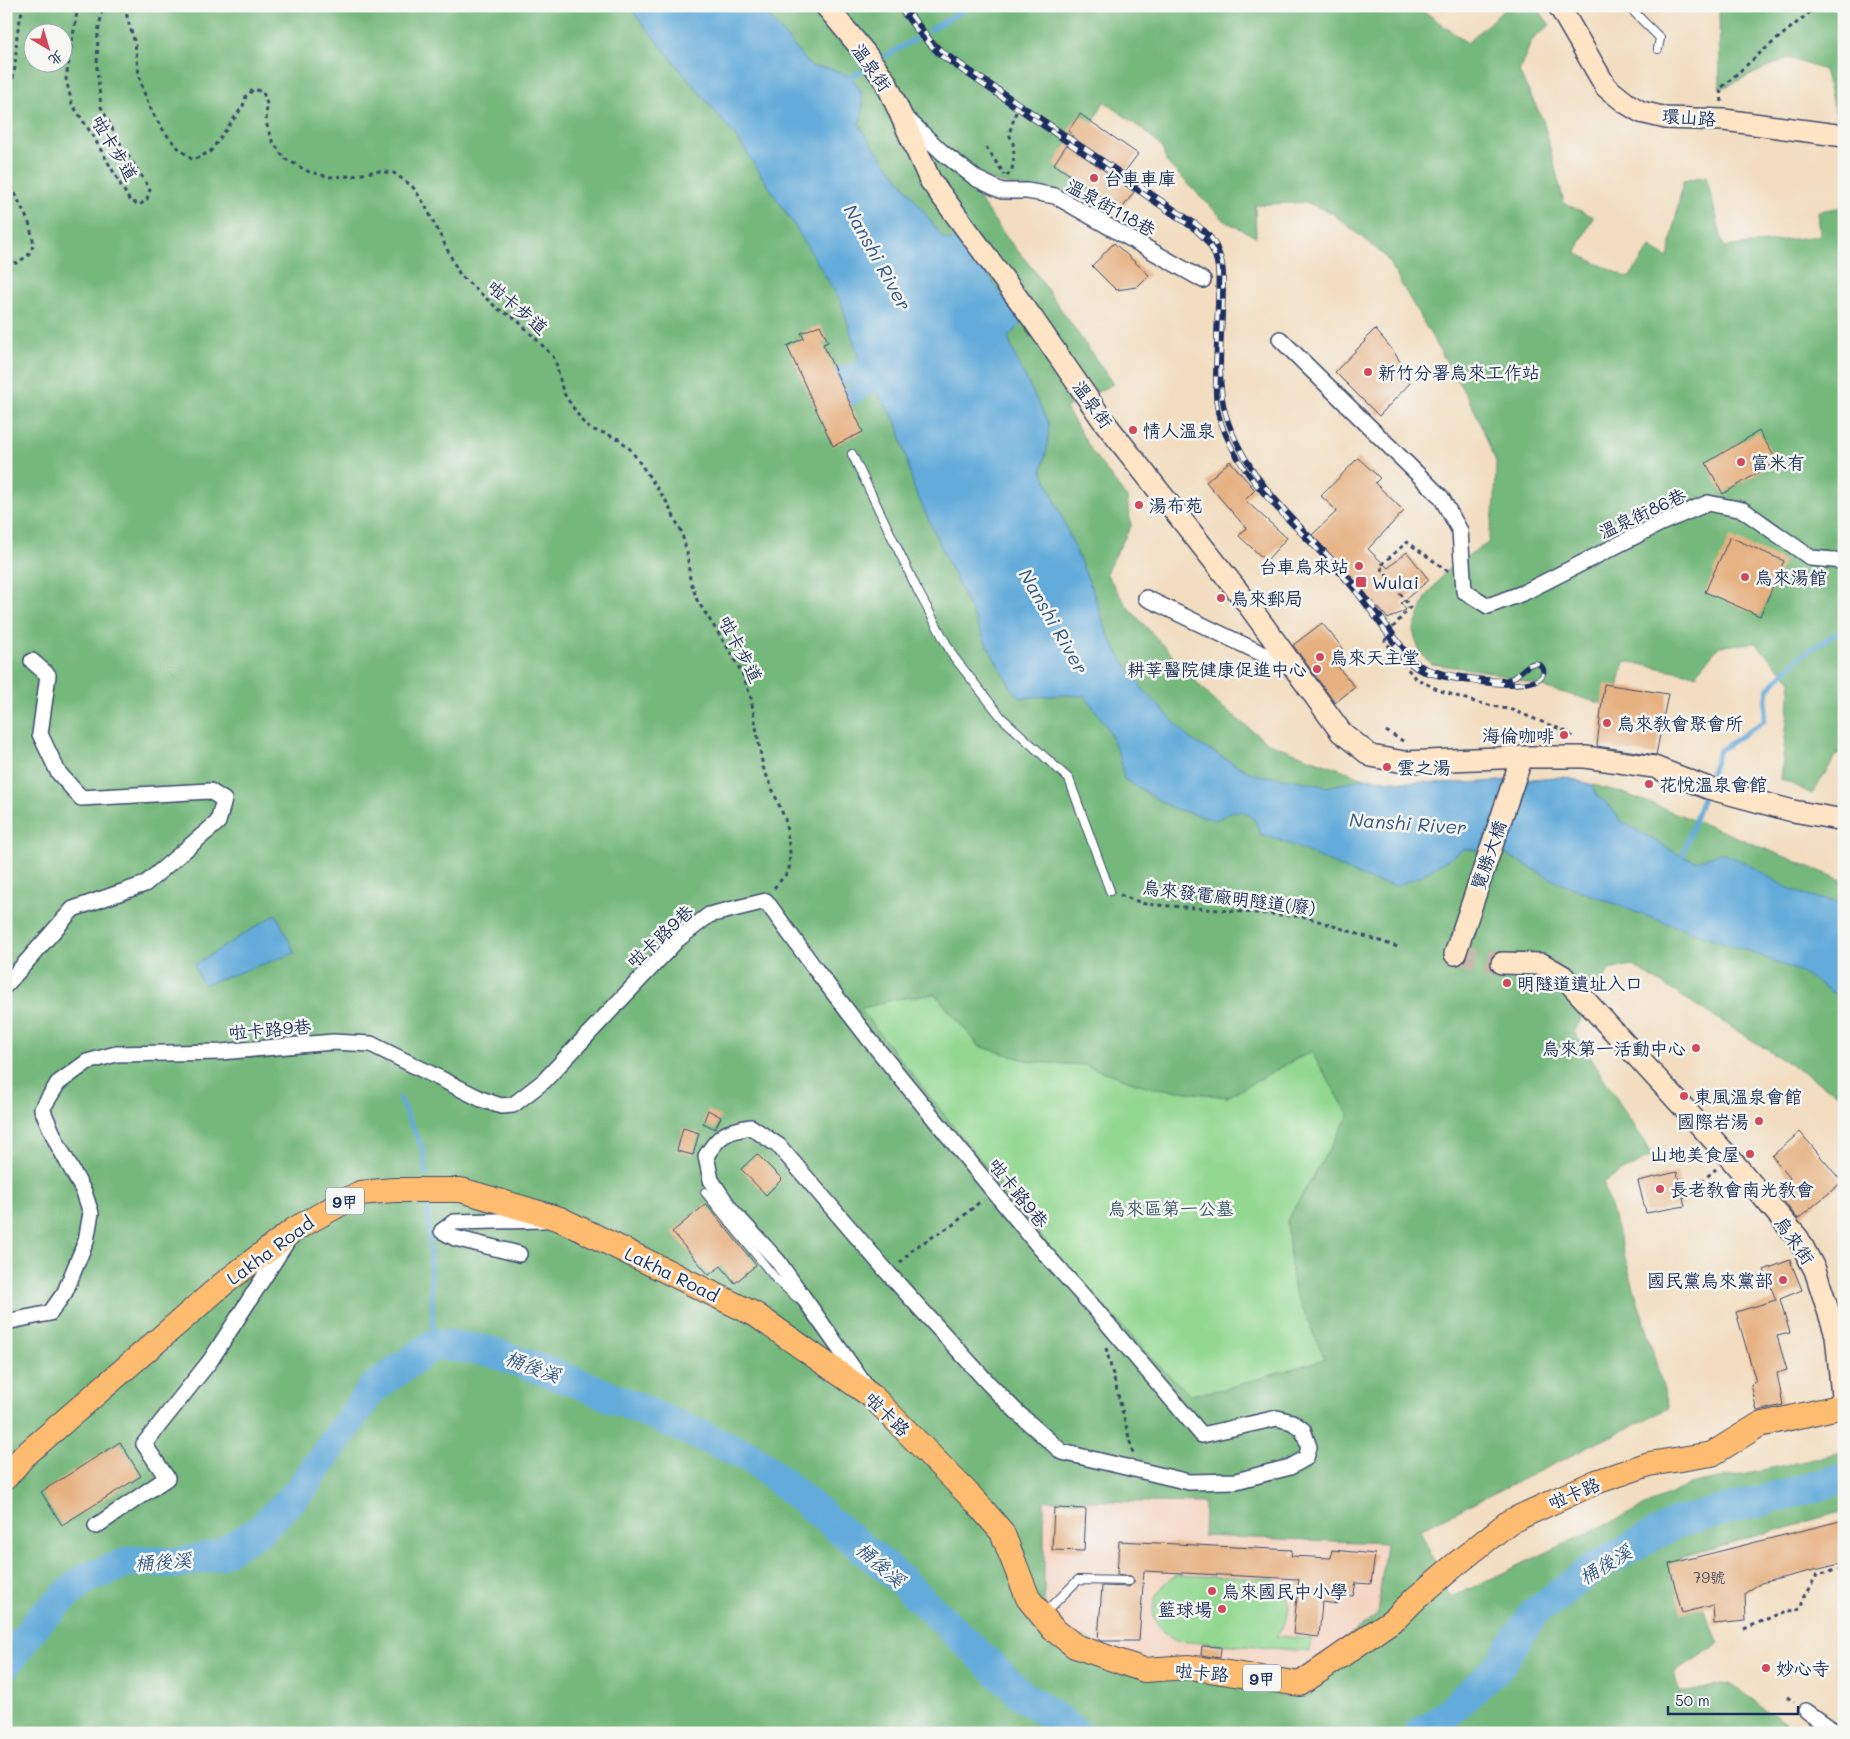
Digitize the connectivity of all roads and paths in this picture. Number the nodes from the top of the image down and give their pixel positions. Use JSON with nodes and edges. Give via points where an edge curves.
{"nodes":[{"id":1,"x":23,"y":6,"type":"edge"},
{"id":2,"x":78,"y":6,"type":"edge"},
{"id":3,"x":104,"y":6,"type":"edge"},
{"id":4,"x":126,"y":6,"type":"edge"},
{"id":5,"x":826,"y":6,"type":"edge"},
{"id":6,"x":1559,"y":6,"type":"edge"},
{"id":7,"x":1628,"y":6,"type":"edge"},
{"id":8,"x":1811,"y":6,"type":"edge"},
{"id":9,"x":1658,"y":49,"type":"dead end"},
{"id":10,"x":1016,"y":112,"type":"dead end"},
{"id":11,"x":901,"y":113,"type":"junction"},
{"id":12,"x":1724,"y":120,"type":"junction"},
{"id":13,"x":1844,"y":136,"type":"edge"},
{"id":14,"x":986,"y":147,"type":"dead end"},
{"id":15,"x":1006,"y":176,"type":"junction"},
{"id":16,"x":1022,"y":191,"type":"junction"},
{"id":17,"x":6,"y":261,"type":"edge"},
{"id":18,"x":1203,"y":280,"type":"dead end"},
{"id":19,"x":1280,"y":339,"type":"dead end"},
{"id":20,"x":852,"y":454,"type":"dead end"},
{"id":21,"x":1844,"y":561,"type":"edge"},
{"id":22,"x":1464,"y":582,"type":"junction"},
{"id":23,"x":1146,"y":598,"type":"dead end"},
{"id":24,"x":1289,"y":658,"type":"junction"},
{"id":25,"x":32,"y":661,"type":"dead end"},
{"id":26,"x":1522,"y":757,"type":"junction"},
{"id":27,"x":1585,"y":757,"type":"junction"},
{"id":28,"x":1844,"y":820,"type":"edge"},
{"id":29,"x":1110,"y":891,"type":"joint"},
{"id":30,"x":766,"y":901,"type":"junction"},
{"id":31,"x":1401,"y":948,"type":"dead end"},
{"id":32,"x":1455,"y":954,"type":"dead end"},
{"id":33,"x":1502,"y":964,"type":"tunnel mouth"},
{"id":34,"x":6,"y":985,"type":"edge"},
{"id":35,"x":1730,"y":1157,"type":"junction"},
{"id":36,"x":991,"y":1188,"type":"junction"},
{"id":37,"x":704,"y":1192,"type":"dead end"},
{"id":38,"x":1683,"y":1197,"type":"dead end"},
{"id":39,"x":560,"y":1219,"type":"junction"},
{"id":40,"x":295,"y":1229,"type":"junction"},
{"id":41,"x":519,"y":1254,"type":"dead end"},
{"id":42,"x":889,"y":1274,"type":"junction"},
{"id":43,"x":816,"y":1315,"type":"junction"},
{"id":44,"x":6,"y":1322,"type":"edge"},
{"id":45,"x":1106,"y":1348,"type":"dead end"},
{"id":46,"x":873,"y":1397,"type":"junction"},
{"id":47,"x":1843,"y":1408,"type":"edge"},
{"id":48,"x":1137,"y":1471,"type":"junction"},
{"id":49,"x":6,"y":1477,"type":"edge"},
{"id":50,"x":96,"y":1526,"type":"dead end"},
{"id":51,"x":1844,"y":1568,"type":"edge"},
{"id":52,"x":1129,"y":1582,"type":"dead end"},
{"id":53,"x":1042,"y":1615,"type":"junction"},
{"id":54,"x":1744,"y":1629,"type":"dead end"},
{"id":55,"x":1806,"y":1711,"type":"dead end"},
{"id":56,"x":1837,"y":1733,"type":"edge"}],
"edges":[{"from":1,"to":17,"type":"path","via":[[7,109],[8,154],[11,185],[29,222],[34,244],[28,256],[16,263]]},
{"from":2,"to":3,"type":"path","name":"啦卡步道","via":[[66,79],[72,104],[130,201],[140,204],[147,199],[150,189],[101,107],[98,33]]},
{"from":4,"to":30,"type":"path","name":"啦卡步道","via":[[140,79],[150,106],[162,130],[180,151],[193,160],[210,152],[243,106],[246,96],[254,89],[263,92],[271,139],[284,158],[308,171],[329,177],[376,171],[394,173],[412,186],[424,203],[460,275],[498,309],[516,320],[555,359],[563,392],[582,421],[590,429],[619,440],[631,450],[666,501],[681,531],[697,600],[731,653],[751,698],[763,767],[786,819],[790,852],[789,871]]},
{"from":5,"to":11,"type":"street","name":"溫泉街","via":[[886,82]]},
{"from":6,"to":12,"type":"street","name":"環山路","via":[[1606,87],[1626,103],[1641,112],[1666,118]]},
{"from":7,"to":9,"type":"lane","via":[[1660,38]]},
{"from":8,"to":12,"type":"path","via":[[1810,12],[1720,89]]},
{"from":10,"to":15,"type":"path","via":[[1009,134],[1013,143],[1012,170]]},
{"from":11,"to":16,"type":"street","name":"溫泉街118巷","via":[[943,153],[977,179],[1002,191]]},
{"from":11,"to":24,"type":"street","name":"溫泉街","via":[[930,180],[1102,418]]},
{"from":12,"to":13,"type":"street","name":"環山路"},
{"from":14,"to":15,"type":"path"},
{"from":15,"to":16,"type":"path"},
{"from":16,"to":18,"type":"street","name":"溫泉街118巷","via":[[1055,196]]},
{"from":19,"to":22,"type":"street","via":[[1441,497],[1460,531]]},
{"from":20,"to":29,"type":"lane","via":[[953,656],[1002,718],[1069,779]]},
{"from":21,"to":22,"type":"street","name":"溫泉街86巷","via":[[1811,558],[1743,510],[1708,503],[1661,522],[1523,593],[1488,606],[1464,590]]},
{"from":22,"to":27,"type":"path","via":[[1407,542],[1380,566],[1410,607],[1385,642],[1415,678],[1441,691],[1512,710],[1565,731]]},
{"from":23,"to":24,"type":"street","via":[[1269,657]]},
{"from":24,"to":26,"type":"street","name":"溫泉街","via":[[1341,732],[1371,756],[1404,762]]},
{"from":25,"to":34,"type":"street","via":[[48,675],[40,734],[58,772],[81,798],[210,791],[224,800],[218,822],[145,884],[73,909]]},
{"from":26,"to":27,"type":"street","name":"溫泉街"},
{"from":26,"to":32,"type":"street","name":"覽勝大橋"},
{"from":27,"to":28,"type":"street","name":"溫泉街","via":[[1654,767],[1717,790],[1792,811]]},
{"from":29,"to":31,"type":"path","name":"烏來發電廠明隧道(廢)","via":[[1145,904],[1306,917]]},
{"from":30,"to":36,"type":"street","name":"啦卡路9巷","via":[[845,1008]]},
{"from":30,"to":44,"type":"street","name":"啦卡路9巷","via":[[710,915],[677,940],[544,1081],[513,1105],[501,1106],[481,1099],[371,1044],[333,1042],[221,1052],[116,1054],[87,1062],[58,1083],[42,1109],[91,1213],[86,1241],[65,1292],[50,1313]]},
{"from":33,"to":35,"type":"street","name":"烏來街","via":[[1542,964],[1563,976]]},
{"from":35,"to":38,"type":"path"},
{"from":35,"to":47,"type":"street","name":"烏來街","via":[[1798,1238],[1815,1270],[1836,1335]]},
{"from":36,"to":42,"type":"path","via":[[965,1215],[914,1248]]},
{"from":36,"to":48,"type":"street","name":"啦卡路9巷","via":[[1202,1435],[1277,1418],[1292,1422],[1303,1430],[1309,1447],[1306,1458],[1290,1467],[1236,1481],[1188,1482]]},
{"from":37,"to":43,"type":"lane","via":[[776,1279]]},
{"from":39,"to":40,"type":"main road","name":"Lakha Road","number":"9甲","via":[[461,1190],[394,1190],[360,1193]]},
{"from":39,"to":41,"type":"street","via":[[454,1222],[442,1231],[454,1238]]},
{"from":39,"to":46,"type":"main road","name":"啦卡路","number":"9甲","via":[[756,1315]]},
{"from":40,"to":49,"type":"main road","name":"Lakha Road","number":"9甲","via":[[216,1290],[24,1456]]},
{"from":40,"to":50,"type":"street","via":[[210,1361],[144,1444],[167,1478]]},
{"from":42,"to":43,"type":"street","name":"啦卡路9巷","via":[[779,1146],[751,1127],[734,1129],[716,1140],[706,1156],[711,1180],[731,1210],[777,1260]]},
{"from":42,"to":48,"type":"street","name":"啦卡路9巷","via":[[989,1384],[1062,1452]]},
{"from":43,"to":46,"type":"street","name":"啦卡路9巷"},
{"from":45,"to":48,"type":"path"},
{"from":46,"to":53,"type":"main road","name":"啦卡路","number":"9甲","via":[[1002,1532],[1028,1598]]},
{"from":47,"to":53,"type":"main road","name":"啦卡路","number":"9甲","via":[[1759,1425],[1712,1454],[1649,1464],[1596,1482],[1509,1522],[1397,1617],[1300,1684],[1189,1667],[1144,1670],[1075,1646]]},
{"from":51,"to":54,"type":"path","via":[[1817,1575],[1803,1598],[1801,1609],[1783,1612]]},
{"from":52,"to":53,"type":"lane","via":[[1078,1580]]},
{"from":55,"to":56,"type":"street"}]}
